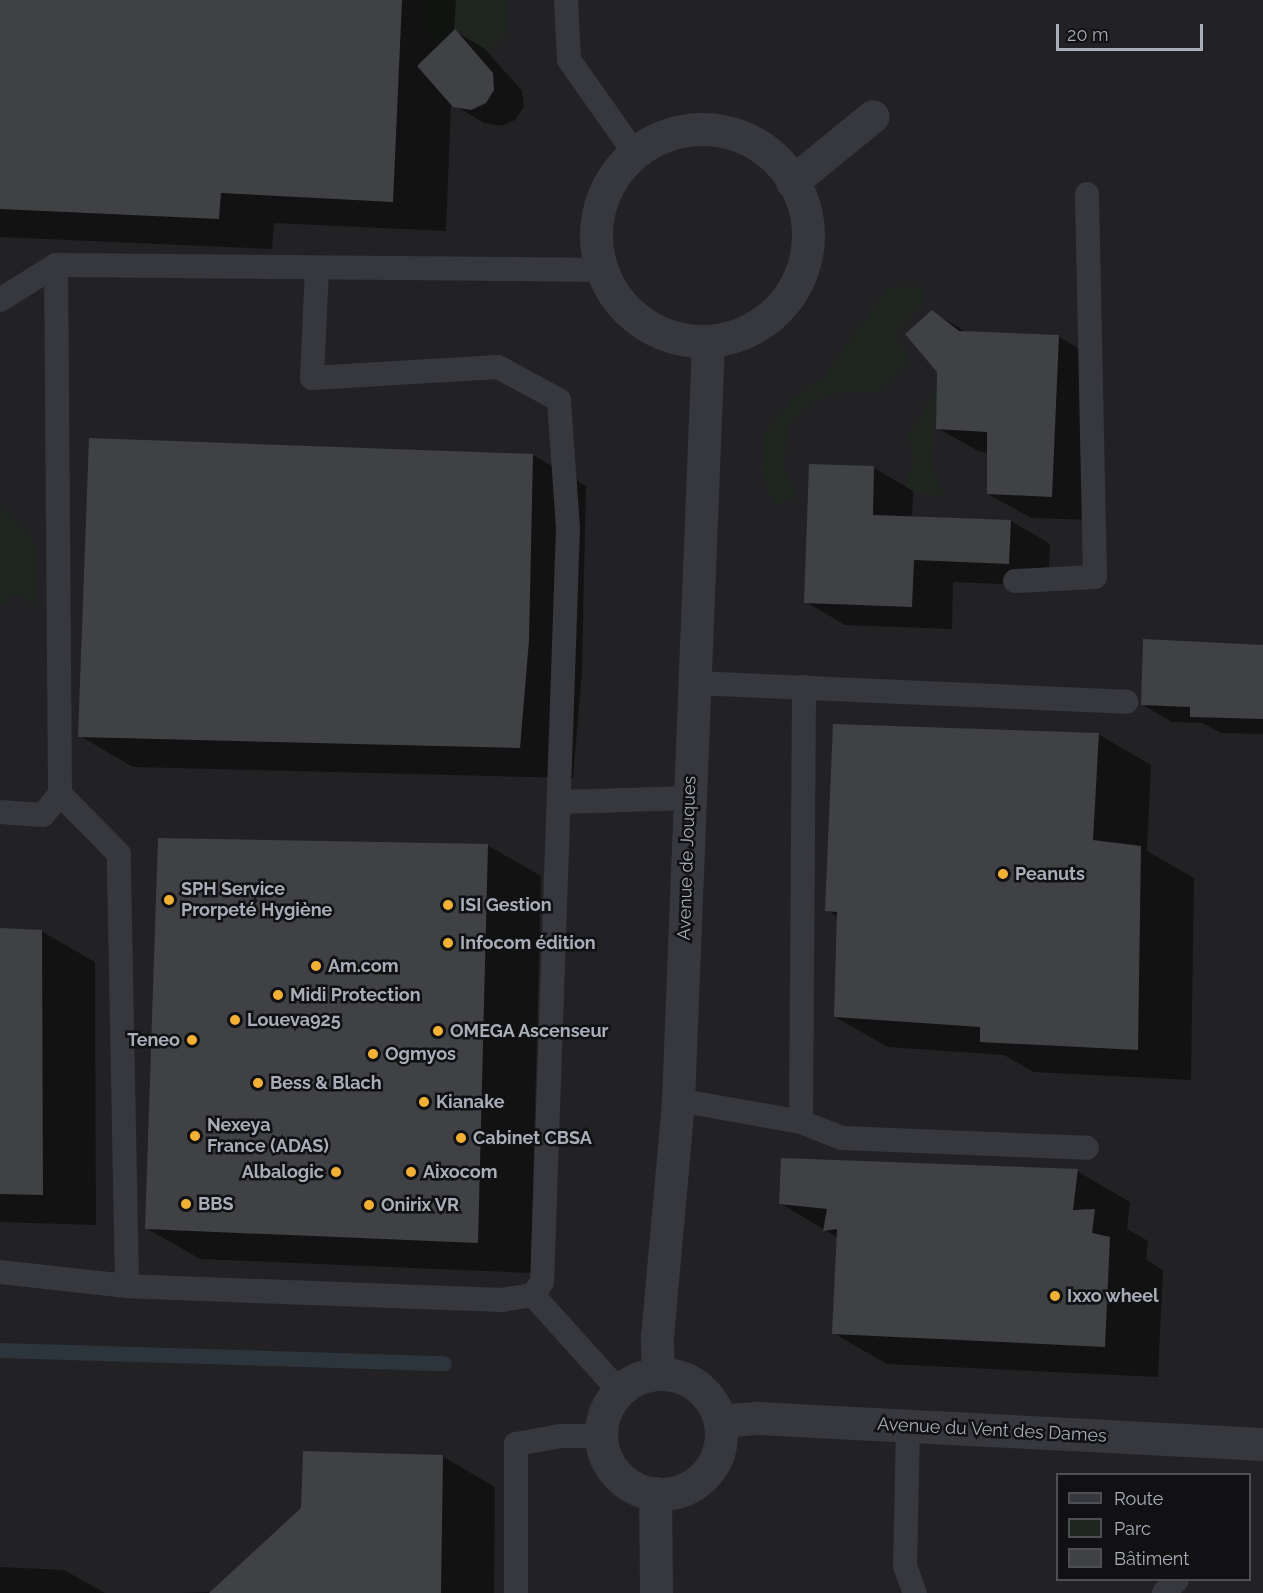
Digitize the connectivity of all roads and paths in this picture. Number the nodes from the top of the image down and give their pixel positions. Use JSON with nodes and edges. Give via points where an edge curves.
{"nodes":[{"id":1,"x":566,"y":0,"type":"edge"},
{"id":2,"x":873,"y":116,"type":"dead end"},
{"id":3,"x":634,"y":152,"type":"junction"},
{"id":4,"x":792,"y":182,"type":"junction"},
{"id":5,"x":1087,"y":194,"type":"dead end"},
{"id":6,"x":56,"y":265,"type":"junction"},
{"id":7,"x":317,"y":268,"type":"junction"},
{"id":8,"x":602,"y":270,"type":"junction"},
{"id":9,"x":0,"y":300,"type":"edge"},
{"id":10,"x":708,"y":343,"type":"junction"},
{"id":11,"x":1015,"y":581,"type":"dead end"},
{"id":12,"x":695,"y":683,"type":"junction"},
{"id":13,"x":804,"y":687,"type":"junction"},
{"id":14,"x":1127,"y":702,"type":"dead end"},
{"id":15,"x":60,"y":794,"type":"junction"},
{"id":16,"x":690,"y":798,"type":"junction"},
{"id":17,"x":560,"y":802,"type":"junction"},
{"id":18,"x":0,"y":812,"type":"edge"},
{"id":19,"x":678,"y":1100,"type":"junction"},
{"id":20,"x":801,"y":1122,"type":"junction"},
{"id":21,"x":1087,"y":1148,"type":"dead end"},
{"id":22,"x":0,"y":1272,"type":"edge"},
{"id":23,"x":127,"y":1286,"type":"junction"},
{"id":24,"x":533,"y":1295,"type":"junction"},
{"id":25,"x":658,"y":1373,"type":"junction"},
{"id":26,"x":619,"y":1391,"type":"junction"},
{"id":27,"x":720,"y":1421,"type":"junction"},
{"id":28,"x":908,"y":1425,"type":"junction"},
{"id":29,"x":601,"y":1436,"type":"junction"},
{"id":30,"x":1263,"y":1443,"type":"edge"},
{"id":31,"x":656,"y":1493,"type":"junction"},
{"id":32,"x":1177,"y":1581,"type":"edge"},
{"id":33,"x":516,"y":1593,"type":"edge"},
{"id":34,"x":656,"y":1593,"type":"edge"},
{"id":35,"x":915,"y":1593,"type":"edge"},
{"id":36,"x":1164,"y":1593,"type":"edge"}],
"edges":[{"from":1,"to":3,"type":"lane","via":[[569,60]]},
{"from":2,"to":4,"type":"street"},
{"from":3,"to":4,"type":"street","via":[[676,131],[713,128],[738,134],[771,153]]},
{"from":3,"to":8,"type":"street","via":[[610,180],[597,213],[596,250]]},
{"from":4,"to":10,"type":"street","via":[[803,197],[810,233],[807,258],[794,292],[757,328]]},
{"from":5,"to":11,"type":"lane","via":[[1095,577]]},
{"from":6,"to":7,"type":"lane"},
{"from":6,"to":9,"type":"lane"},
{"from":6,"to":15,"type":"lane"},
{"from":7,"to":8,"type":"lane"},
{"from":7,"to":17,"type":"lane","via":[[312,378],[498,367],[559,400],[568,528]]},
{"from":8,"to":10,"type":"street","via":[[627,312],[671,338]]},
{"from":10,"to":12,"type":"street","name":"Avenue de Jouques"},
{"from":12,"to":13,"type":"lane"},
{"from":12,"to":16,"type":"street","name":"Avenue de Jouques"},
{"from":13,"to":14,"type":"lane"},
{"from":13,"to":20,"type":"lane"},
{"from":15,"to":18,"type":"lane","via":[[43,815]]},
{"from":15,"to":23,"type":"lane","via":[[119,854]]},
{"from":16,"to":17,"type":"lane"},
{"from":16,"to":19,"type":"street","name":"Avenue de Jouques"},
{"from":17,"to":24,"type":"lane","via":[[545,1266]]},
{"from":19,"to":20,"type":"lane"},
{"from":19,"to":25,"type":"street","name":"Avenue de Jouques","via":[[657,1337]]},
{"from":20,"to":21,"type":"lane","via":[[842,1138]]},
{"from":22,"to":23,"type":"lane"},
{"from":23,"to":24,"type":"lane","via":[[503,1300]]},
{"from":24,"to":26,"type":"lane"},
{"from":25,"to":26,"type":"street","via":[[639,1377]]},
{"from":25,"to":27,"type":"street","via":[[696,1384],[711,1399]]},
{"from":26,"to":29,"type":"street","via":[[603,1417]]},
{"from":27,"to":28,"type":"street","name":"Avenue du Vent des Dames","via":[[758,1418]]},
{"from":27,"to":31,"type":"street","via":[[717,1460],[705,1477],[687,1489]]},
{"from":28,"to":30,"type":"street","name":"Avenue du Vent des Dames"},
{"from":28,"to":35,"type":"lane","via":[[905,1566]]},
{"from":29,"to":31,"type":"street","via":[[613,1471],[627,1484]]},
{"from":29,"to":33,"type":"lane","via":[[561,1436],[516,1444]]},
{"from":31,"to":34,"type":"street"},
{"from":32,"to":36,"type":"lane"}]}
